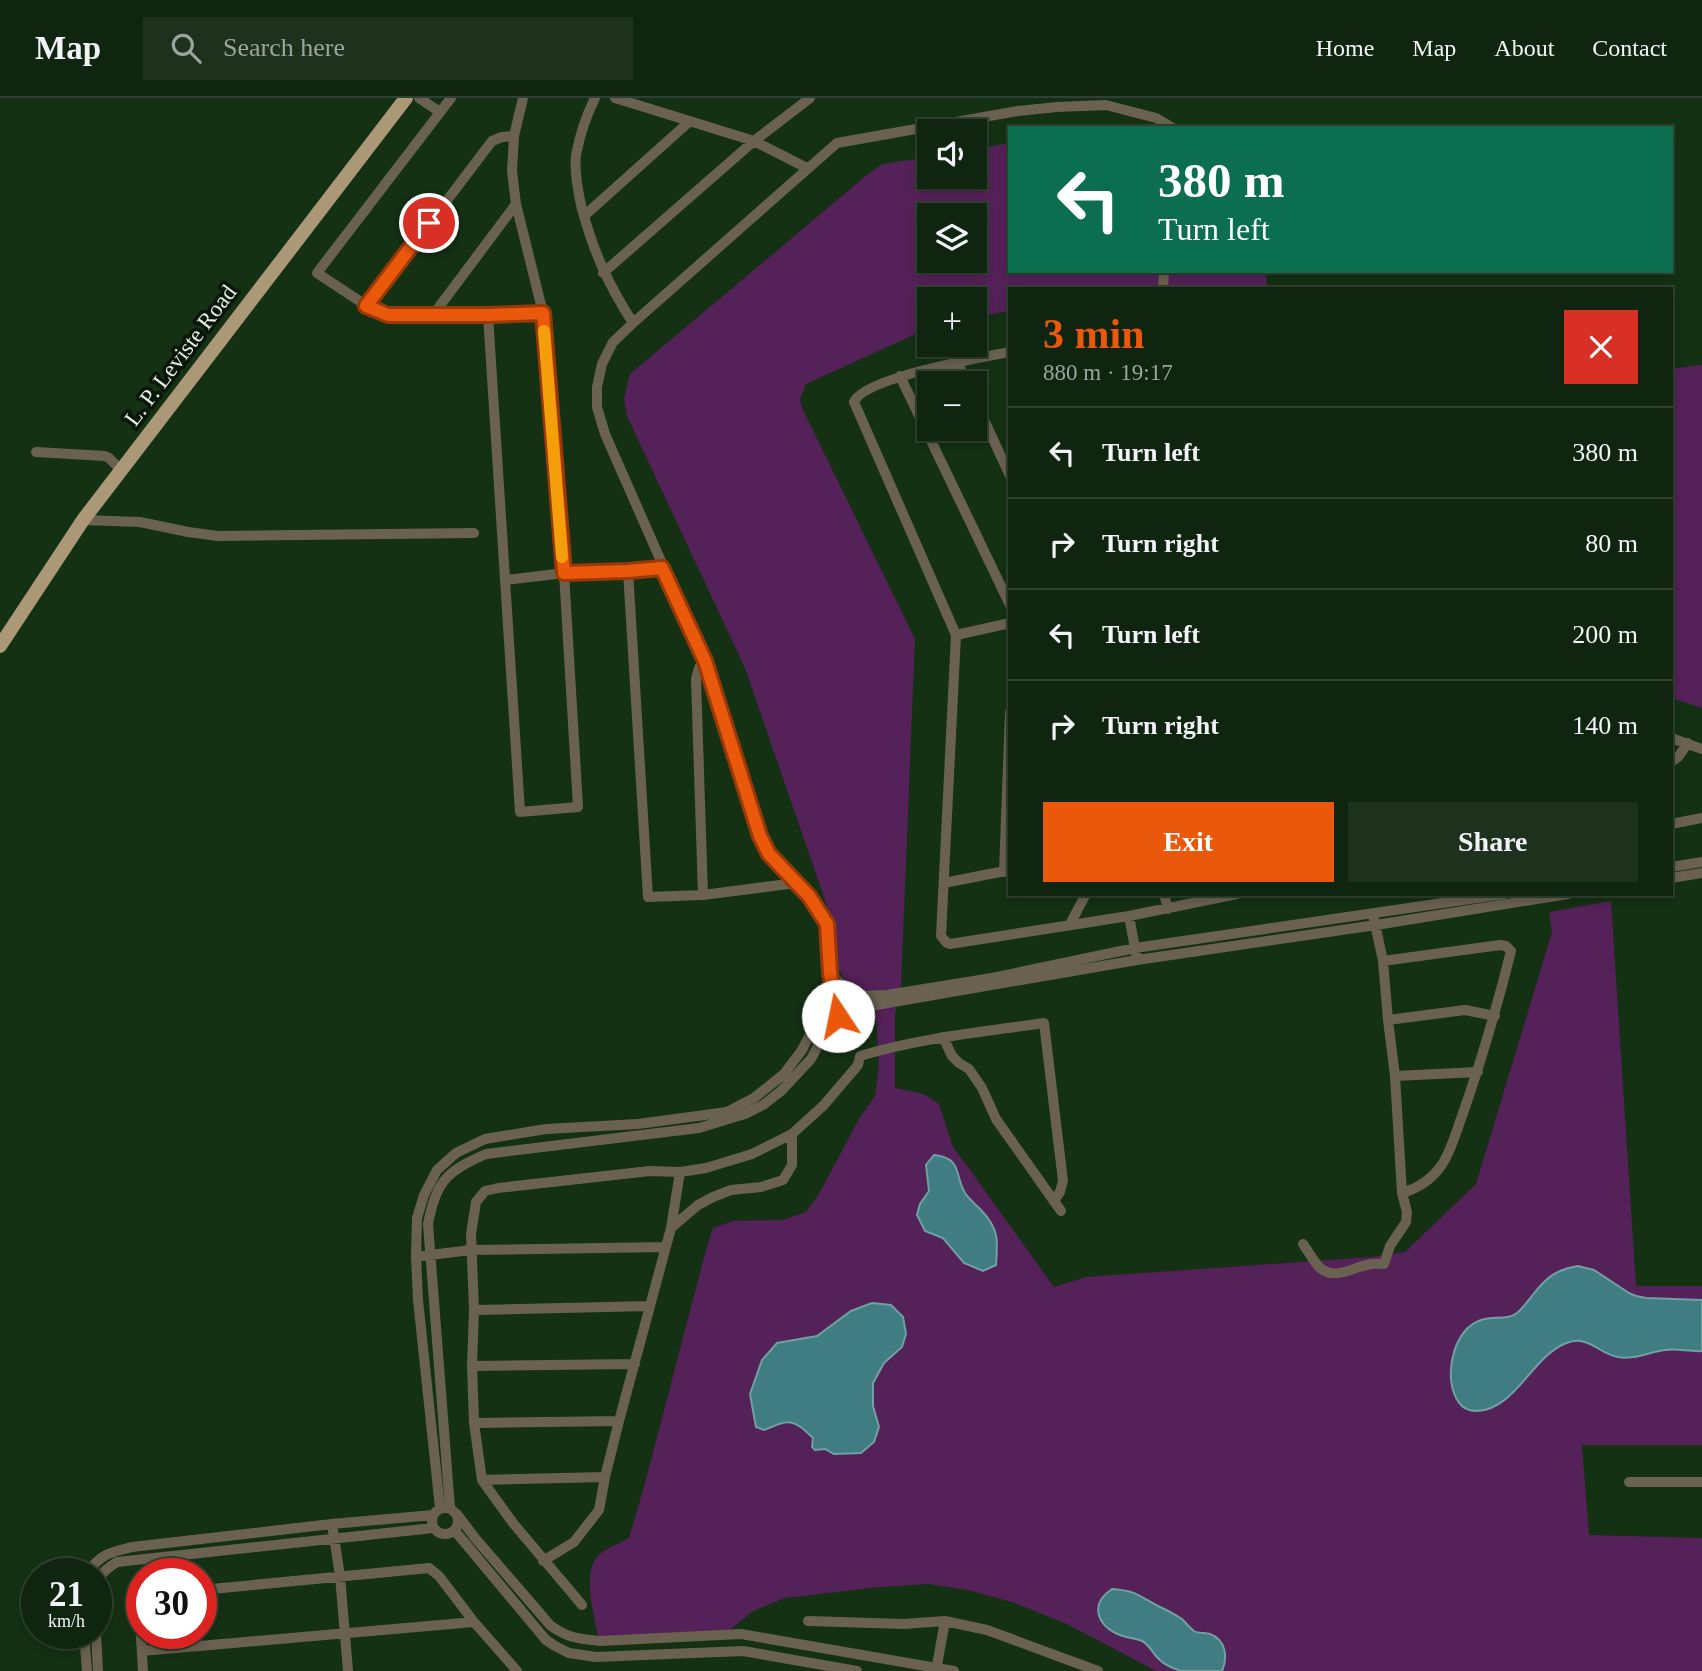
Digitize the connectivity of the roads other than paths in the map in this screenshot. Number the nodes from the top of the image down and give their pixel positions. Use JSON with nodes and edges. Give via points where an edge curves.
{"nodes":[{"id":1,"x":406,"y":98,"type":"edge"},
{"id":2,"x":419,"y":98,"type":"edge"},
{"id":3,"x":451,"y":98,"type":"edge"},
{"id":4,"x":523,"y":98,"type":"edge"},
{"id":5,"x":595,"y":98,"type":"edge"},
{"id":6,"x":615,"y":98,"type":"edge"},
{"id":7,"x":810,"y":98,"type":"edge"},
{"id":8,"x":1019,"y":98,"type":"edge"},
{"id":9,"x":1018,"y":111,"type":"junction"},
{"id":10,"x":440,"y":112,"type":"junction"},
{"id":11,"x":690,"y":121,"type":"junction"},
{"id":12,"x":1170,"y":126,"type":"edge"},
{"id":13,"x":514,"y":136,"type":"junction"},
{"id":14,"x":754,"y":141,"type":"junction"},
{"id":15,"x":807,"y":168,"type":"junction"},
{"id":16,"x":516,"y":204,"type":"junction"},
{"id":17,"x":584,"y":216,"type":"junction"},
{"id":18,"x":603,"y":273,"type":"junction"},
{"id":19,"x":366,"y":306,"type":"junction"},
{"id":20,"x":543,"y":313,"type":"junction"},
{"id":21,"x":433,"y":315,"type":"junction"},
{"id":22,"x":488,"y":315,"type":"junction"},
{"id":23,"x":633,"y":323,"type":"junction"},
{"id":24,"x":1008,"y":352,"type":"edge"},
{"id":25,"x":957,"y":361,"type":"junction"},
{"id":26,"x":962,"y":371,"type":"edge"},
{"id":27,"x":900,"y":376,"type":"junction"},
{"id":28,"x":987,"y":426,"type":"edge"},
{"id":29,"x":36,"y":452,"type":"dead end"},
{"id":30,"x":121,"y":470,"type":"junction"},
{"id":31,"x":1008,"y":471,"type":"edge"},
{"id":32,"x":83,"y":520,"type":"junction"},
{"id":33,"x":474,"y":533,"type":"dead end"},
{"id":34,"x":662,"y":568,"type":"junction"},
{"id":35,"x":628,"y":571,"type":"junction"},
{"id":36,"x":564,"y":573,"type":"junction"},
{"id":37,"x":506,"y":580,"type":"junction"},
{"id":38,"x":1008,"y":601,"type":"edge"},
{"id":39,"x":1008,"y":623,"type":"edge"},
{"id":40,"x":956,"y":635,"type":"junction"},
{"id":41,"x":0,"y":646,"type":"edge"},
{"id":42,"x":705,"y":661,"type":"junction"},
{"id":43,"x":1673,"y":739,"type":"edge"},
{"id":44,"x":1688,"y":743,"type":"junction"},
{"id":45,"x":1702,"y":749,"type":"edge"},
{"id":46,"x":1673,"y":761,"type":"edge"},
{"id":47,"x":1008,"y":818,"type":"edge"},
{"id":48,"x":1702,"y":818,"type":"edge"},
{"id":49,"x":1673,"y":824,"type":"edge"},
{"id":50,"x":1702,"y":862,"type":"edge"},
{"id":51,"x":1673,"y":867,"type":"edge"},
{"id":52,"x":1007,"y":871,"type":"edge"},
{"id":53,"x":1702,"y":873,"type":"edge"},
{"id":54,"x":1673,"y":878,"type":"edge"},
{"id":55,"x":796,"y":883,"type":"junction"},
{"id":56,"x":944,"y":883,"type":"junction"},
{"id":57,"x":703,"y":895,"type":"junction"},
{"id":58,"x":1085,"y":896,"type":"edge"},
{"id":59,"x":1165,"y":896,"type":"edge"},
{"id":60,"x":1227,"y":896,"type":"edge"},
{"id":61,"x":1490,"y":896,"type":"edge"},
{"id":62,"x":1556,"y":896,"type":"edge"},
{"id":63,"x":1168,"y":909,"type":"junction"},
{"id":64,"x":1373,"y":913,"type":"junction"},
{"id":65,"x":1129,"y":916,"type":"junction"},
{"id":66,"x":1070,"y":924,"type":"junction"},
{"id":67,"x":1376,"y":925,"type":"junction"},
{"id":68,"x":1135,"y":948,"type":"junction"},
{"id":69,"x":1137,"y":960,"type":"junction"},
{"id":70,"x":1383,"y":961,"type":"junction"},
{"id":71,"x":830,"y":972,"type":"junction"},
{"id":72,"x":857,"y":996,"type":"junction"},
{"id":73,"x":834,"y":1002,"type":"junction"},
{"id":74,"x":838,"y":1016,"type":"junction"},
{"id":75,"x":1494,"y":1016,"type":"junction"},
{"id":76,"x":1388,"y":1020,"type":"junction"},
{"id":77,"x":943,"y":1037,"type":"junction"},
{"id":78,"x":1478,"y":1072,"type":"junction"},
{"id":79,"x":1395,"y":1076,"type":"junction"},
{"id":80,"x":792,"y":1134,"type":"junction"},
{"id":81,"x":680,"y":1172,"type":"junction"},
{"id":82,"x":1402,"y":1193,"type":"junction"},
{"id":83,"x":1054,"y":1201,"type":"junction"},
{"id":84,"x":1061,"y":1211,"type":"dead end"},
{"id":85,"x":670,"y":1228,"type":"junction"},
{"id":86,"x":1303,"y":1244,"type":"dead end"},
{"id":87,"x":664,"y":1247,"type":"junction"},
{"id":88,"x":471,"y":1250,"type":"junction"},
{"id":89,"x":429,"y":1255,"type":"junction"},
{"id":90,"x":416,"y":1257,"type":"junction"},
{"id":91,"x":650,"y":1306,"type":"junction"},
{"id":92,"x":474,"y":1310,"type":"junction"},
{"id":93,"x":635,"y":1364,"type":"junction"},
{"id":94,"x":472,"y":1366,"type":"junction"},
{"id":95,"x":619,"y":1421,"type":"junction"},
{"id":96,"x":474,"y":1423,"type":"junction"},
{"id":97,"x":605,"y":1477,"type":"junction"},
{"id":98,"x":482,"y":1480,"type":"junction"},
{"id":99,"x":1629,"y":1482,"type":"dead end"},
{"id":100,"x":1702,"y":1482,"type":"edge"},
{"id":101,"x":445,"y":1511,"type":"junction"},
{"id":102,"x":332,"y":1524,"type":"junction"},
{"id":103,"x":433,"y":1528,"type":"junction"},
{"id":104,"x":455,"y":1531,"type":"junction"},
{"id":105,"x":335,"y":1539,"type":"junction"},
{"id":106,"x":100,"y":1558,"type":"edge"},
{"id":107,"x":543,"y":1561,"type":"junction"},
{"id":108,"x":112,"y":1565,"type":"edge"},
{"id":109,"x":340,"y":1576,"type":"junction"},
{"id":110,"x":217,"y":1588,"type":"edge"},
{"id":111,"x":582,"y":1605,"type":"dead end"},
{"id":112,"x":808,"y":1621,"type":"dead end"},
{"id":113,"x":945,"y":1621,"type":"junction"},
{"id":114,"x":474,"y":1622,"type":"junction"},
{"id":115,"x":344,"y":1633,"type":"junction"},
{"id":116,"x":85,"y":1649,"type":"edge"},
{"id":117,"x":97,"y":1649,"type":"edge"},
{"id":118,"x":142,"y":1651,"type":"joint"},
{"id":119,"x":937,"y":1670,"type":"edge"},
{"id":120,"x":87,"y":1671,"type":"edge"},
{"id":121,"x":98,"y":1671,"type":"edge"},
{"id":122,"x":143,"y":1671,"type":"edge"},
{"id":123,"x":348,"y":1671,"type":"edge"},
{"id":124,"x":517,"y":1671,"type":"edge"},
{"id":125,"x":857,"y":1671,"type":"edge"},
{"id":126,"x":954,"y":1671,"type":"edge"},
{"id":127,"x":1098,"y":1671,"type":"edge"}],
"edges":[{"from":1,"to":30,"type":"main road","name":"L. P. Leviste Road"},
{"from":2,"to":10,"type":"street"},
{"from":3,"to":10,"type":"street"},
{"from":4,"to":13,"type":"street"},
{"from":5,"to":17,"type":"street","via":[[584,121],[576,158],[577,191]]},
{"from":6,"to":11,"type":"street"},
{"from":7,"to":14,"type":"street"},
{"from":8,"to":9,"type":"street"},
{"from":9,"to":12,"type":"street","via":[[1106,105]]},
{"from":9,"to":15,"type":"street","via":[[837,143]]},
{"from":10,"to":19,"type":"street","via":[[317,273]]},
{"from":11,"to":14,"type":"street"},
{"from":11,"to":17,"type":"street"},
{"from":13,"to":16,"type":"street"},
{"from":13,"to":19,"type":"street","via":[[492,141]]},
{"from":14,"to":15,"type":"street"},
{"from":14,"to":18,"type":"street"},
{"from":15,"to":23,"type":"street"},
{"from":16,"to":20,"type":"street"},
{"from":16,"to":21,"type":"street"},
{"from":17,"to":18,"type":"street"},
{"from":18,"to":23,"type":"street"},
{"from":19,"to":21,"type":"street","via":[[388,315]]},
{"from":20,"to":22,"type":"street"},
{"from":20,"to":36,"type":"street"},
{"from":21,"to":22,"type":"street"},
{"from":22,"to":37,"type":"street"},
{"from":23,"to":34,"type":"street","via":[[613,342],[603,364],[597,407]]},
{"from":24,"to":25,"type":"street"},
{"from":25,"to":26,"type":"street"},
{"from":25,"to":27,"type":"street"},
{"from":27,"to":38,"type":"street"},
{"from":27,"to":40,"type":"street","via":[[859,394],[855,404]]},
{"from":28,"to":31,"type":"street"},
{"from":29,"to":30,"type":"street","via":[[105,456]]},
{"from":30,"to":32,"type":"main road","name":"L. P. Leviste Road"},
{"from":32,"to":33,"type":"street","via":[[140,522],[218,536]]},
{"from":32,"to":41,"type":"main road","name":"L. P. Leviste Road"},
{"from":34,"to":35,"type":"street"},
{"from":34,"to":42,"type":"street"},
{"from":35,"to":36,"type":"street"},
{"from":35,"to":57,"type":"street","via":[[648,897]]},
{"from":36,"to":37,"type":"street"},
{"from":36,"to":37,"type":"street","via":[[578,807],[520,812]]},
{"from":39,"to":40,"type":"street"},
{"from":40,"to":56,"type":"street"},
{"from":42,"to":55,"type":"street","via":[[760,836],[769,854]]},
{"from":42,"to":57,"type":"street","via":[[696,679]]},
{"from":43,"to":44,"type":"street"},
{"from":44,"to":45,"type":"street"},
{"from":44,"to":46,"type":"street"},
{"from":47,"to":52,"type":"street"},
{"from":48,"to":49,"type":"street"},
{"from":50,"to":51,"type":"street"},
{"from":52,"to":56,"type":"street"},
{"from":53,"to":54,"type":"street"},
{"from":55,"to":57,"type":"street"},
{"from":55,"to":71,"type":"street","via":[[827,924]]},
{"from":56,"to":66,"type":"street","via":[[941,936],[950,944]]},
{"from":58,"to":66,"type":"street"},
{"from":59,"to":63,"type":"street"},
{"from":60,"to":63,"type":"street"},
{"from":61,"to":64,"type":"street"},
{"from":62,"to":67,"type":"street"},
{"from":63,"to":65,"type":"street"},
{"from":64,"to":67,"type":"street"},
{"from":64,"to":68,"type":"street"},
{"from":65,"to":66,"type":"street"},
{"from":65,"to":68,"type":"street"},
{"from":67,"to":69,"type":"street"},
{"from":67,"to":70,"type":"street"},
{"from":68,"to":69,"type":"street"},
{"from":68,"to":72,"type":"street","via":[[979,980]]},
{"from":69,"to":74,"type":"street","via":[[853,1009]]},
{"from":70,"to":75,"type":"street","via":[[1506,946],[1511,951]]},
{"from":70,"to":76,"type":"street"},
{"from":71,"to":72,"type":"street"},
{"from":71,"to":73,"type":"street"},
{"from":72,"to":73,"type":"street"},
{"from":73,"to":74,"type":"street"},
{"from":73,"to":90,"type":"street","via":[[820,1015],[784,1074],[727,1112],[638,1124],[546,1129],[485,1139],[456,1153],[437,1170],[424,1195],[417,1219]]},
{"from":74,"to":89,"type":"street","via":[[797,1075],[763,1105],[745,1114],[699,1128],[486,1154],[464,1164],[446,1178],[433,1198]]},
{"from":75,"to":76,"type":"street","via":[[1465,1010]]},
{"from":75,"to":78,"type":"street"},
{"from":76,"to":79,"type":"street"},
{"from":77,"to":80,"type":"street","via":[[860,1056],[858,1065],[824,1105]]},
{"from":77,"to":83,"type":"street","via":[[953,1056],[982,1088],[996,1119]]},
{"from":77,"to":83,"type":"street","via":[[1044,1023],[1063,1181]]},
{"from":78,"to":79,"type":"street"},
{"from":78,"to":82,"type":"street","via":[[1443,1164],[1417,1188]]},
{"from":79,"to":82,"type":"street"},
{"from":80,"to":81,"type":"street","via":[[752,1154]]},
{"from":80,"to":85,"type":"street","via":[[792,1166],[783,1180],[713,1197]]},
{"from":81,"to":85,"type":"street"},
{"from":81,"to":88,"type":"street","via":[[650,1171],[485,1191],[476,1202]]},
{"from":82,"to":86,"type":"street","via":[[1406,1222],[1384,1264],[1331,1273],[1318,1266]]},
{"from":83,"to":84,"type":"street"},
{"from":85,"to":87,"type":"street"},
{"from":87,"to":88,"type":"street"},
{"from":87,"to":91,"type":"street"},
{"from":88,"to":89,"type":"street"},
{"from":88,"to":92,"type":"street"},
{"from":89,"to":90,"type":"street"},
{"from":89,"to":101,"type":"street"},
{"from":90,"to":101,"type":"street"},
{"from":91,"to":92,"type":"street"},
{"from":91,"to":93,"type":"street"},
{"from":92,"to":94,"type":"street"},
{"from":93,"to":94,"type":"street"},
{"from":93,"to":95,"type":"street"},
{"from":94,"to":96,"type":"street"},
{"from":95,"to":96,"type":"street"},
{"from":95,"to":97,"type":"street"},
{"from":96,"to":98,"type":"street"},
{"from":97,"to":98,"type":"street"},
{"from":97,"to":107,"type":"street","via":[[599,1510],[574,1542]]},
{"from":98,"to":107,"type":"street"},
{"from":99,"to":100,"type":"street"},
{"from":101,"to":102,"type":"street"},
{"from":101,"to":103,"type":"street","via":[[431,1521]]},
{"from":101,"to":104,"type":"street","via":[[458,1522]]},
{"from":101,"to":119,"type":"street","via":[[563,1634],[600,1641],[741,1634]]},
{"from":102,"to":105,"type":"street"},
{"from":102,"to":106,"type":"street","via":[[132,1547]]},
{"from":103,"to":104,"type":"street","via":[[439,1534]]},
{"from":103,"to":105,"type":"street"},
{"from":104,"to":125,"type":"street","via":[[546,1640],[569,1653],[596,1657],[743,1651]]},
{"from":105,"to":108,"type":"street"},
{"from":105,"to":109,"type":"street"},
{"from":107,"to":111,"type":"street"},
{"from":109,"to":110,"type":"street"},
{"from":109,"to":114,"type":"street","via":[[429,1568]]},
{"from":109,"to":115,"type":"street"},
{"from":112,"to":113,"type":"street","via":[[904,1625]]},
{"from":113,"to":119,"type":"street"},
{"from":113,"to":127,"type":"street","via":[[987,1630]]},
{"from":114,"to":115,"type":"street"},
{"from":114,"to":124,"type":"street"},
{"from":115,"to":118,"type":"street"},
{"from":115,"to":123,"type":"street"},
{"from":116,"to":120,"type":"street"},
{"from":117,"to":121,"type":"street"},
{"from":118,"to":122,"type":"street"},
{"from":119,"to":126,"type":"street"}]}
